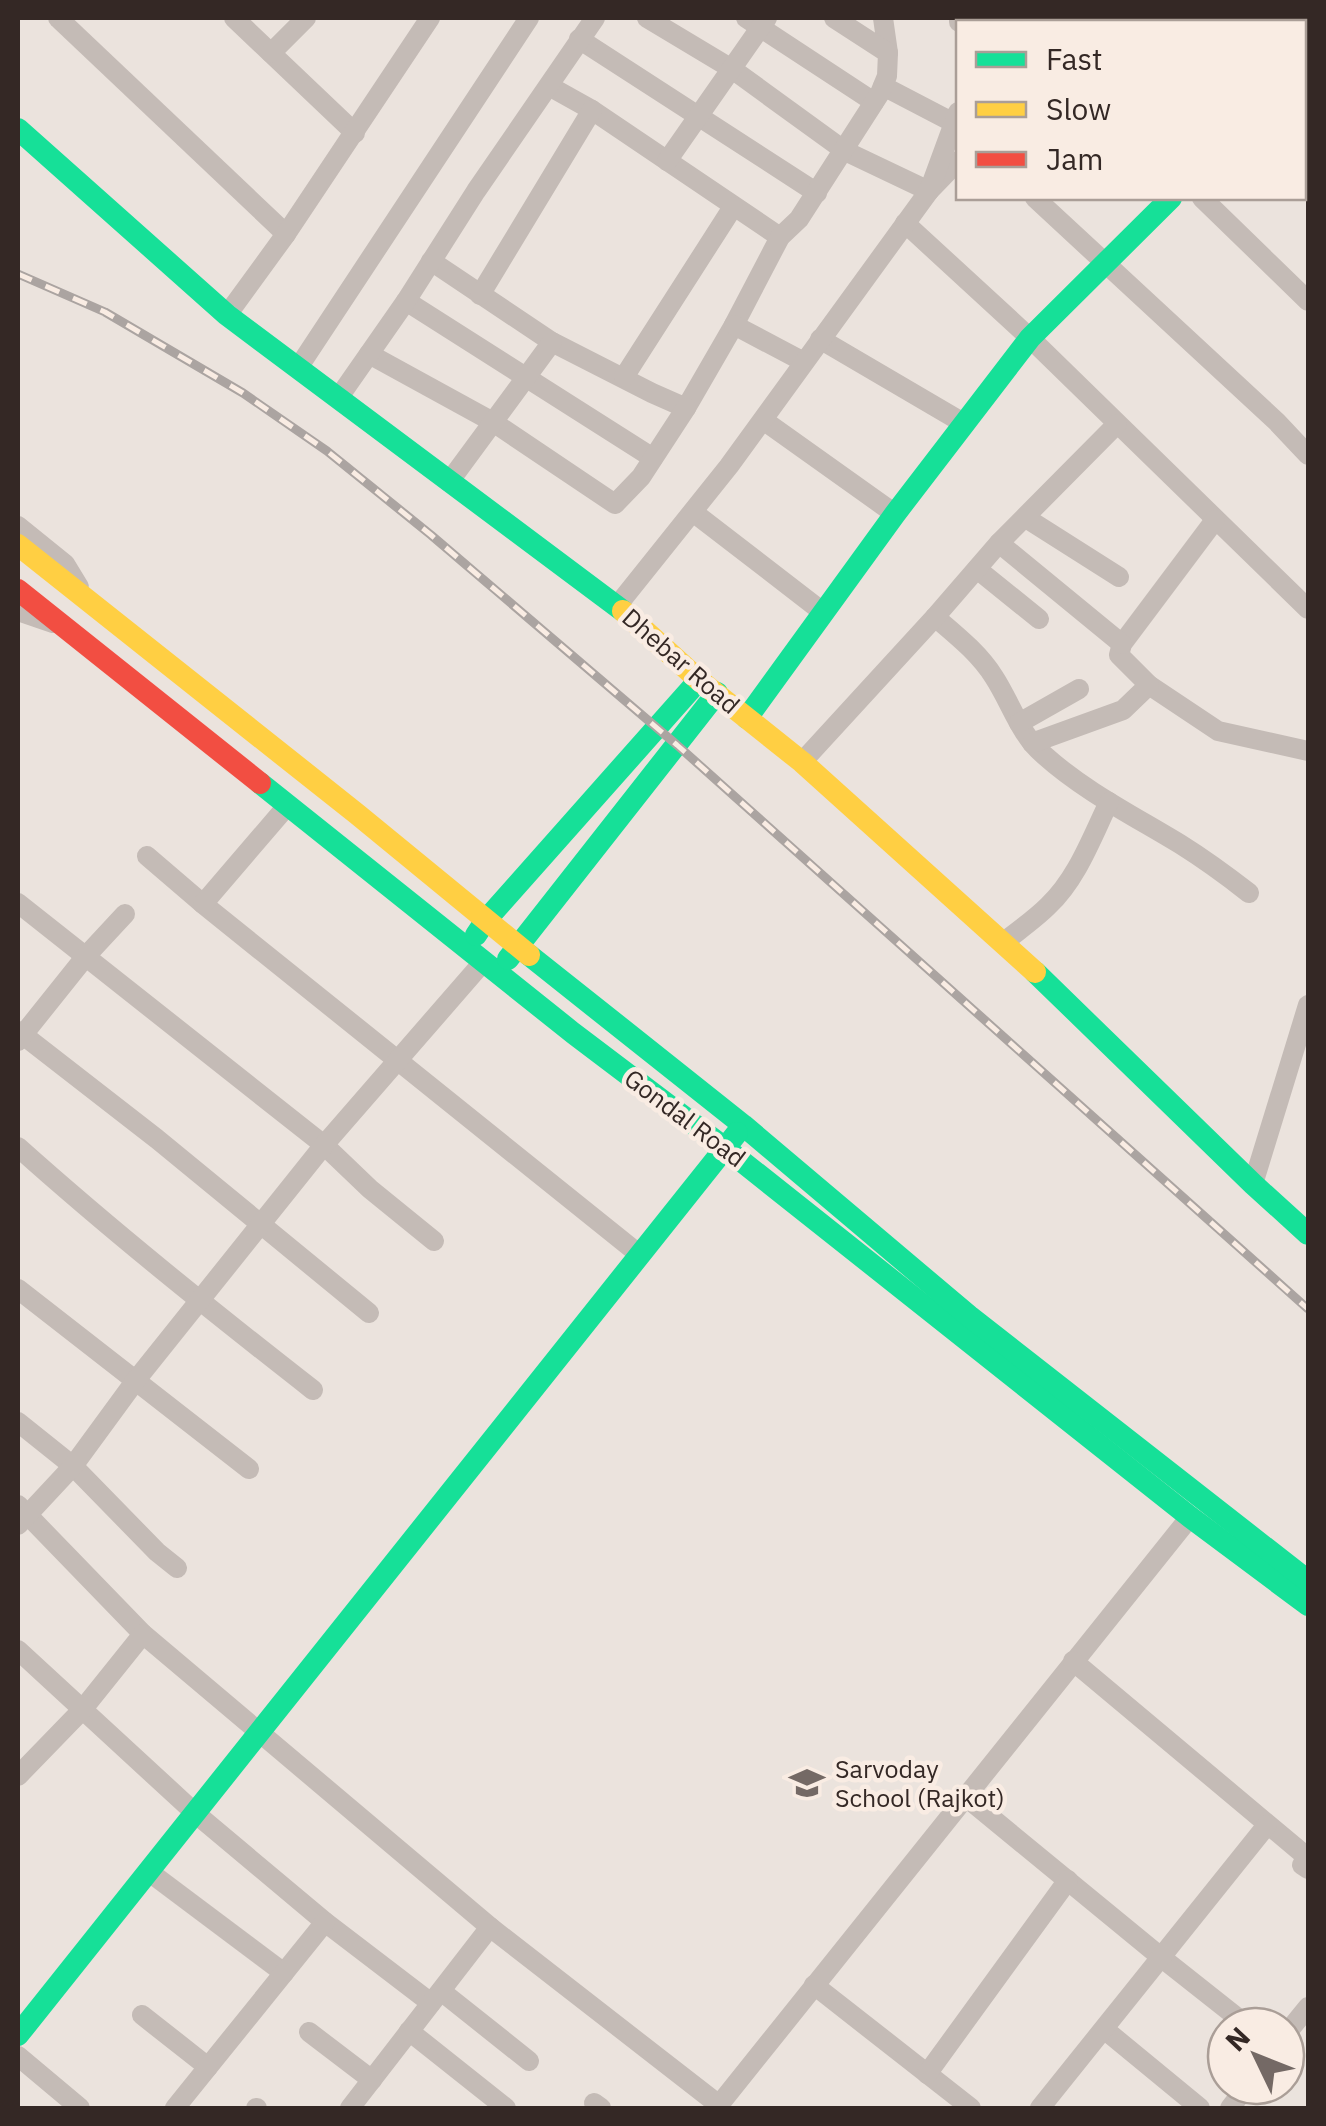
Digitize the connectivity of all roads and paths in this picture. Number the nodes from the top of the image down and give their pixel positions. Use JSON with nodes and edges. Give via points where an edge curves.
{"nodes":[{"id":1,"x":58,"y":18,"type":"edge"},
{"id":2,"x":234,"y":18,"type":"edge"},
{"id":3,"x":306,"y":18,"type":"edge"},
{"id":4,"x":430,"y":18,"type":"edge"},
{"id":5,"x":528,"y":18,"type":"edge"},
{"id":6,"x":594,"y":18,"type":"edge"},
{"id":7,"x":646,"y":18,"type":"edge"},
{"id":8,"x":834,"y":18,"type":"edge"},
{"id":9,"x":883,"y":18,"type":"edge"},
{"id":10,"x":758,"y":21,"type":"edge"},
{"id":11,"x":579,"y":39,"type":"junction"},
{"id":12,"x":271,"y":53,"type":"junction"},
{"id":13,"x":888,"y":54,"type":"junction"},
{"id":14,"x":732,"y":69,"type":"junction"},
{"id":15,"x":549,"y":86,"type":"junction"},
{"id":16,"x":878,"y":94,"type":"junction"},
{"id":17,"x":592,"y":110,"type":"junction"},
{"id":18,"x":699,"y":116,"type":"junction"},
{"id":19,"x":956,"y":117,"type":"edge"},
{"id":20,"x":18,"y":129,"type":"edge"},
{"id":21,"x":355,"y":132,"type":"junction"},
{"id":22,"x":845,"y":151,"type":"junction"},
{"id":23,"x":667,"y":161,"type":"junction"},
{"id":24,"x":956,"y":163,"type":"edge"},
{"id":25,"x":928,"y":190,"type":"junction"},
{"id":26,"x":817,"y":193,"type":"junction"},
{"id":27,"x":1036,"y":200,"type":"edge"},
{"id":28,"x":1169,"y":200,"type":"edge"},
{"id":29,"x":1204,"y":200,"type":"edge"},
{"id":30,"x":734,"y":207,"type":"junction"},
{"id":31,"x":905,"y":223,"type":"junction"},
{"id":32,"x":286,"y":234,"type":"junction"},
{"id":33,"x":780,"y":237,"type":"junction"},
{"id":34,"x":431,"y":262,"type":"junction"},
{"id":35,"x":1106,"y":263,"type":"junction"},
{"id":36,"x":480,"y":295,"type":"junction"},
{"id":37,"x":406,"y":301,"type":"junction"},
{"id":38,"x":1308,"y":301,"type":"edge"},
{"id":39,"x":227,"y":314,"type":"junction"},
{"id":40,"x":734,"y":325,"type":"junction"},
{"id":41,"x":1030,"y":338,"type":"junction"},
{"id":42,"x":820,"y":339,"type":"junction"},
{"id":43,"x":552,"y":342,"type":"junction"},
{"id":44,"x":369,"y":354,"type":"junction"},
{"id":45,"x":804,"y":362,"type":"junction"},
{"id":46,"x":298,"y":368,"type":"junction"},
{"id":47,"x":527,"y":376,"type":"junction"},
{"id":48,"x":624,"y":378,"type":"junction"},
{"id":49,"x":339,"y":397,"type":"junction"},
{"id":50,"x":686,"y":408,"type":"junction"},
{"id":51,"x":763,"y":420,"type":"junction"},
{"id":52,"x":493,"y":422,"type":"junction"},
{"id":53,"x":965,"y":424,"type":"junction"},
{"id":54,"x":1116,"y":424,"type":"junction"},
{"id":55,"x":1308,"y":455,"type":"edge"},
{"id":56,"x":653,"y":458,"type":"junction"},
{"id":57,"x":450,"y":482,"type":"junction"},
{"id":58,"x":693,"y":512,"type":"junction"},
{"id":59,"x":895,"y":514,"type":"junction"},
{"id":60,"x":1026,"y":518,"type":"junction"},
{"id":61,"x":1215,"y":520,"type":"junction"},
{"id":62,"x":18,"y":526,"type":"edge"},
{"id":63,"x":999,"y":543,"type":"junction"},
{"id":64,"x":18,"y":545,"type":"edge"},
{"id":65,"x":978,"y":569,"type":"junction"},
{"id":66,"x":1119,"y":577,"type":"dead end"},
{"id":67,"x":87,"y":599,"type":"junction"},
{"id":68,"x":22,"y":600,"type":"edge"},
{"id":69,"x":617,"y":606,"type":"junction"},
{"id":70,"x":1308,"y":609,"type":"edge"},
{"id":71,"x":824,"y":613,"type":"junction"},
{"id":72,"x":935,"y":617,"type":"junction"},
{"id":73,"x":1039,"y":620,"type":"dead end"},
{"id":74,"x":1122,"y":644,"type":"junction"},
{"id":75,"x":1150,"y":685,"type":"junction"},
{"id":76,"x":708,"y":686,"type":"junction"},
{"id":77,"x":1079,"y":689,"type":"dead end"},
{"id":78,"x":746,"y":718,"type":"junction"},
{"id":79,"x":1019,"y":723,"type":"junction"},
{"id":80,"x":1032,"y":743,"type":"junction"},
{"id":81,"x":1308,"y":751,"type":"edge"},
{"id":82,"x":802,"y":762,"type":"junction"},
{"id":83,"x":1109,"y":802,"type":"junction"},
{"id":84,"x":288,"y":806,"type":"junction"},
{"id":85,"x":146,"y":856,"type":"dead end"},
{"id":86,"x":1249,"y":893,"type":"dead end"},
{"id":87,"x":18,"y":903,"type":"edge"},
{"id":88,"x":203,"y":904,"type":"junction"},
{"id":89,"x":125,"y":914,"type":"dead end"},
{"id":90,"x":486,"y":920,"type":"junction"},
{"id":91,"x":1004,"y":942,"type":"junction"},
{"id":92,"x":517,"y":946,"type":"junction"},
{"id":93,"x":86,"y":956,"type":"junction"},
{"id":94,"x":483,"y":961,"type":"junction"},
{"id":95,"x":1308,"y":1005,"type":"edge"},
{"id":96,"x":19,"y":1036,"type":"edge"},
{"id":97,"x":398,"y":1060,"type":"junction"},
{"id":98,"x":743,"y":1125,"type":"junction"},
{"id":99,"x":324,"y":1144,"type":"junction"},
{"id":100,"x":18,"y":1148,"type":"edge"},
{"id":101,"x":725,"y":1148,"type":"junction"},
{"id":102,"x":1253,"y":1184,"type":"junction"},
{"id":103,"x":261,"y":1224,"type":"junction"},
{"id":104,"x":1308,"y":1234,"type":"edge"},
{"id":105,"x":434,"y":1242,"type":"dead end"},
{"id":106,"x":640,"y":1255,"type":"junction"},
{"id":107,"x":18,"y":1288,"type":"edge"},
{"id":108,"x":200,"y":1302,"type":"junction"},
{"id":109,"x":369,"y":1313,"type":"dead end"},
{"id":110,"x":136,"y":1380,"type":"junction"},
{"id":111,"x":313,"y":1390,"type":"dead end"},
{"id":112,"x":18,"y":1422,"type":"edge"},
{"id":113,"x":72,"y":1466,"type":"junction"},
{"id":114,"x":250,"y":1469,"type":"dead end"},
{"id":115,"x":21,"y":1514,"type":"edge"},
{"id":116,"x":1190,"y":1517,"type":"junction"},
{"id":117,"x":177,"y":1568,"type":"dead end"},
{"id":118,"x":1308,"y":1581,"type":"edge"},
{"id":119,"x":1308,"y":1605,"type":"edge"},
{"id":120,"x":143,"y":1634,"type":"junction"},
{"id":121,"x":18,"y":1650,"type":"edge"},
{"id":122,"x":1073,"y":1662,"type":"junction"},
{"id":123,"x":82,"y":1710,"type":"junction"},
{"id":124,"x":260,"y":1730,"type":"junction"},
{"id":125,"x":18,"y":1775,"type":"edge"},
{"id":126,"x":966,"y":1796,"type":"junction"},
{"id":127,"x":195,"y":1812,"type":"junction"},
{"id":128,"x":1267,"y":1824,"type":"junction"},
{"id":129,"x":1308,"y":1869,"type":"edge"},
{"id":130,"x":148,"y":1871,"type":"junction"},
{"id":131,"x":1068,"y":1880,"type":"junction"},
{"id":132,"x":325,"y":1922,"type":"junction"},
{"id":133,"x":490,"y":1927,"type":"junction"},
{"id":134,"x":1162,"y":1958,"type":"junction"},
{"id":135,"x":284,"y":1973,"type":"junction"},
{"id":136,"x":814,"y":1985,"type":"junction"},
{"id":137,"x":436,"y":1997,"type":"junction"},
{"id":138,"x":1223,"y":2006,"type":"edge"},
{"id":139,"x":142,"y":2015,"type":"dead end"},
{"id":140,"x":1104,"y":2030,"type":"junction"},
{"id":141,"x":309,"y":2032,"type":"dead end"},
{"id":142,"x":409,"y":2032,"type":"junction"},
{"id":143,"x":18,"y":2035,"type":"edge"},
{"id":144,"x":18,"y":2056,"type":"edge"},
{"id":145,"x":529,"y":2060,"type":"dead end"},
{"id":146,"x":208,"y":2067,"type":"junction"},
{"id":147,"x":927,"y":2074,"type":"junction"},
{"id":148,"x":372,"y":2080,"type":"junction"},
{"id":149,"x":721,"y":2107,"type":"edge"},
{"id":150,"x":80,"y":2108,"type":"edge"},
{"id":151,"x":175,"y":2108,"type":"edge"},
{"id":152,"x":350,"y":2108,"type":"edge"},
{"id":153,"x":506,"y":2108,"type":"edge"},
{"id":154,"x":972,"y":2108,"type":"edge"},
{"id":155,"x":1040,"y":2108,"type":"edge"},
{"id":156,"x":1200,"y":2108,"type":"edge"}],
"edges":[{"from":1,"to":32,"type":"street"},
{"from":2,"to":12,"type":"street"},
{"from":3,"to":12,"type":"street"},
{"from":4,"to":21,"type":"street"},
{"from":5,"to":46,"type":"street"},
{"from":6,"to":11,"type":"street"},
{"from":7,"to":14,"type":"street"},
{"from":8,"to":13,"type":"street"},
{"from":9,"to":13,"type":"street"},
{"from":10,"to":14,"type":"street"},
{"from":10,"to":16,"type":"street"},
{"from":11,"to":15,"type":"street"},
{"from":11,"to":18,"type":"street"},
{"from":12,"to":21,"type":"street"},
{"from":13,"to":16,"type":"street"},
{"from":14,"to":18,"type":"street"},
{"from":14,"to":22,"type":"street"},
{"from":15,"to":17,"type":"street"},
{"from":15,"to":34,"type":"street"},
{"from":16,"to":19,"type":"street"},
{"from":16,"to":22,"type":"street"},
{"from":17,"to":23,"type":"street"},
{"from":17,"to":36,"type":"street"},
{"from":18,"to":23,"type":"street"},
{"from":18,"to":26,"type":"street"},
{"from":19,"to":25,"type":"street"},
{"from":20,"to":39,"type":"street","name":"Dhebar Road"},
{"from":21,"to":32,"type":"street"},
{"from":22,"to":25,"type":"street"},
{"from":22,"to":26,"type":"street"},
{"from":23,"to":30,"type":"street"},
{"from":24,"to":25,"type":"street"},
{"from":25,"to":31,"type":"street"},
{"from":26,"to":33,"type":"street"},
{"from":27,"to":35,"type":"street"},
{"from":28,"to":35,"type":"street"},
{"from":29,"to":38,"type":"street"},
{"from":30,"to":33,"type":"street"},
{"from":30,"to":48,"type":"street"},
{"from":31,"to":41,"type":"street"},
{"from":31,"to":42,"type":"street"},
{"from":32,"to":39,"type":"street"},
{"from":33,"to":40,"type":"street"},
{"from":34,"to":36,"type":"street"},
{"from":34,"to":37,"type":"street"},
{"from":35,"to":41,"type":"street"},
{"from":35,"to":55,"type":"street"},
{"from":36,"to":43,"type":"street"},
{"from":37,"to":44,"type":"street"},
{"from":37,"to":47,"type":"street"},
{"from":39,"to":46,"type":"street","name":"Dhebar Road"},
{"from":40,"to":45,"type":"street"},
{"from":40,"to":50,"type":"street"},
{"from":41,"to":53,"type":"street"},
{"from":41,"to":54,"type":"street"},
{"from":42,"to":45,"type":"street"},
{"from":42,"to":53,"type":"street"},
{"from":43,"to":47,"type":"street"},
{"from":43,"to":48,"type":"street"},
{"from":44,"to":49,"type":"street"},
{"from":44,"to":52,"type":"street"},
{"from":45,"to":51,"type":"street"},
{"from":46,"to":49,"type":"street","name":"Dhebar Road"},
{"from":47,"to":52,"type":"street"},
{"from":47,"to":56,"type":"street"},
{"from":48,"to":50,"type":"street"},
{"from":49,"to":57,"type":"street","name":"Dhebar Road"},
{"from":50,"to":56,"type":"street"},
{"from":51,"to":58,"type":"street"},
{"from":51,"to":59,"type":"street"},
{"from":52,"to":56,"type":"street","via":[[615,504]]},
{"from":52,"to":57,"type":"street"},
{"from":53,"to":59,"type":"street"},
{"from":54,"to":60,"type":"street"},
{"from":54,"to":61,"type":"street"},
{"from":57,"to":69,"type":"street","name":"Dhebar Road"},
{"from":58,"to":69,"type":"street"},
{"from":58,"to":71,"type":"street"},
{"from":59,"to":71,"type":"street"},
{"from":60,"to":63,"type":"street"},
{"from":60,"to":66,"type":"street"},
{"from":61,"to":70,"type":"street"},
{"from":61,"to":74,"type":"street"},
{"from":62,"to":67,"type":"street","via":[[65,564]]},
{"from":63,"to":65,"type":"street"},
{"from":63,"to":74,"type":"street"},
{"from":64,"to":67,"type":"street","name":"Gondal Road"},
{"from":65,"to":72,"type":"street"},
{"from":65,"to":73,"type":"street"},
{"from":67,"to":90,"type":"street","name":"Gondal Road"},
{"from":68,"to":84,"type":"street","name":"Gondal Road","via":[[64,626]]},
{"from":69,"to":76,"type":"street","name":"Dhebar Road"},
{"from":71,"to":78,"type":"street"},
{"from":72,"to":79,"type":"street","via":[[983,662]]},
{"from":72,"to":82,"type":"street"},
{"from":74,"to":75,"type":"street","via":[[1121,658]]},
{"from":75,"to":80,"type":"street","via":[[1122,710]]},
{"from":75,"to":81,"type":"street","via":[[1218,732]]},
{"from":76,"to":78,"type":"street","name":"Dhebar Road"},
{"from":76,"to":90,"type":"street"},
{"from":76,"to":92,"type":"street"},
{"from":77,"to":79,"type":"street"},
{"from":78,"to":82,"type":"street","name":"Dhebar Road"},
{"from":79,"to":80,"type":"street"},
{"from":80,"to":83,"type":"street"},
{"from":82,"to":91,"type":"street","name":"Dhebar Road"},
{"from":83,"to":86,"type":"street"},
{"from":83,"to":91,"type":"street","via":[[1056,898]]},
{"from":84,"to":88,"type":"street"},
{"from":84,"to":94,"type":"street","name":"Gondal Road"},
{"from":85,"to":88,"type":"street"},
{"from":87,"to":93,"type":"street"},
{"from":88,"to":97,"type":"street"},
{"from":89,"to":93,"type":"street"},
{"from":90,"to":92,"type":"street","name":"Gondal Road"},
{"from":90,"to":94,"type":"street"},
{"from":91,"to":102,"type":"street","name":"Dhebar Road"},
{"from":92,"to":94,"type":"street"},
{"from":92,"to":98,"type":"street","name":"Gondal Road"},
{"from":93,"to":96,"type":"street"},
{"from":93,"to":99,"type":"street"},
{"from":94,"to":97,"type":"street"},
{"from":94,"to":101,"type":"street","name":"Gondal Road"},
{"from":95,"to":102,"type":"street"},
{"from":96,"to":103,"type":"street"},
{"from":97,"to":99,"type":"street"},
{"from":97,"to":106,"type":"street"},
{"from":98,"to":101,"type":"street"},
{"from":98,"to":118,"type":"street","name":"Gondal Road","via":[[970,1316]]},
{"from":99,"to":103,"type":"street"},
{"from":99,"to":105,"type":"street"},
{"from":100,"to":108,"type":"street"},
{"from":101,"to":106,"type":"street"},
{"from":101,"to":116,"type":"street","name":"Gondal Road"},
{"from":102,"to":104,"type":"street","name":"Dhebar Road"},
{"from":103,"to":108,"type":"street"},
{"from":103,"to":109,"type":"street"},
{"from":106,"to":124,"type":"street"},
{"from":107,"to":110,"type":"street"},
{"from":108,"to":110,"type":"street"},
{"from":108,"to":111,"type":"street"},
{"from":110,"to":113,"type":"street"},
{"from":110,"to":114,"type":"street"},
{"from":112,"to":113,"type":"street"},
{"from":113,"to":115,"type":"street"},
{"from":113,"to":117,"type":"street"},
{"from":115,"to":120,"type":"street"},
{"from":116,"to":119,"type":"street","name":"Gondal Road"},
{"from":116,"to":122,"type":"street"},
{"from":120,"to":123,"type":"street"},
{"from":120,"to":124,"type":"street"},
{"from":121,"to":123,"type":"street"},
{"from":122,"to":126,"type":"street"},
{"from":122,"to":128,"type":"street"},
{"from":123,"to":125,"type":"street"},
{"from":123,"to":127,"type":"street"},
{"from":124,"to":127,"type":"street"},
{"from":124,"to":133,"type":"street"},
{"from":126,"to":131,"type":"street"},
{"from":126,"to":136,"type":"street"},
{"from":127,"to":130,"type":"street"},
{"from":127,"to":132,"type":"street"},
{"from":128,"to":129,"type":"street","via":[[1307,1857],[1302,1865]]},
{"from":128,"to":134,"type":"street"},
{"from":130,"to":135,"type":"street"},
{"from":130,"to":143,"type":"street"},
{"from":131,"to":134,"type":"street"},
{"from":131,"to":147,"type":"street"},
{"from":132,"to":135,"type":"street"},
{"from":132,"to":137,"type":"street"},
{"from":133,"to":137,"type":"street"},
{"from":133,"to":149,"type":"street"},
{"from":134,"to":138,"type":"street"},
{"from":134,"to":140,"type":"street"},
{"from":135,"to":146,"type":"street"},
{"from":136,"to":147,"type":"street"},
{"from":136,"to":149,"type":"street"},
{"from":137,"to":142,"type":"street"},
{"from":137,"to":145,"type":"street"},
{"from":139,"to":146,"type":"street"},
{"from":140,"to":155,"type":"street"},
{"from":140,"to":156,"type":"street"},
{"from":141,"to":148,"type":"street"},
{"from":142,"to":148,"type":"street"},
{"from":142,"to":153,"type":"street"},
{"from":144,"to":150,"type":"street"},
{"from":146,"to":151,"type":"street"},
{"from":147,"to":154,"type":"street"},
{"from":148,"to":152,"type":"street"}]}
